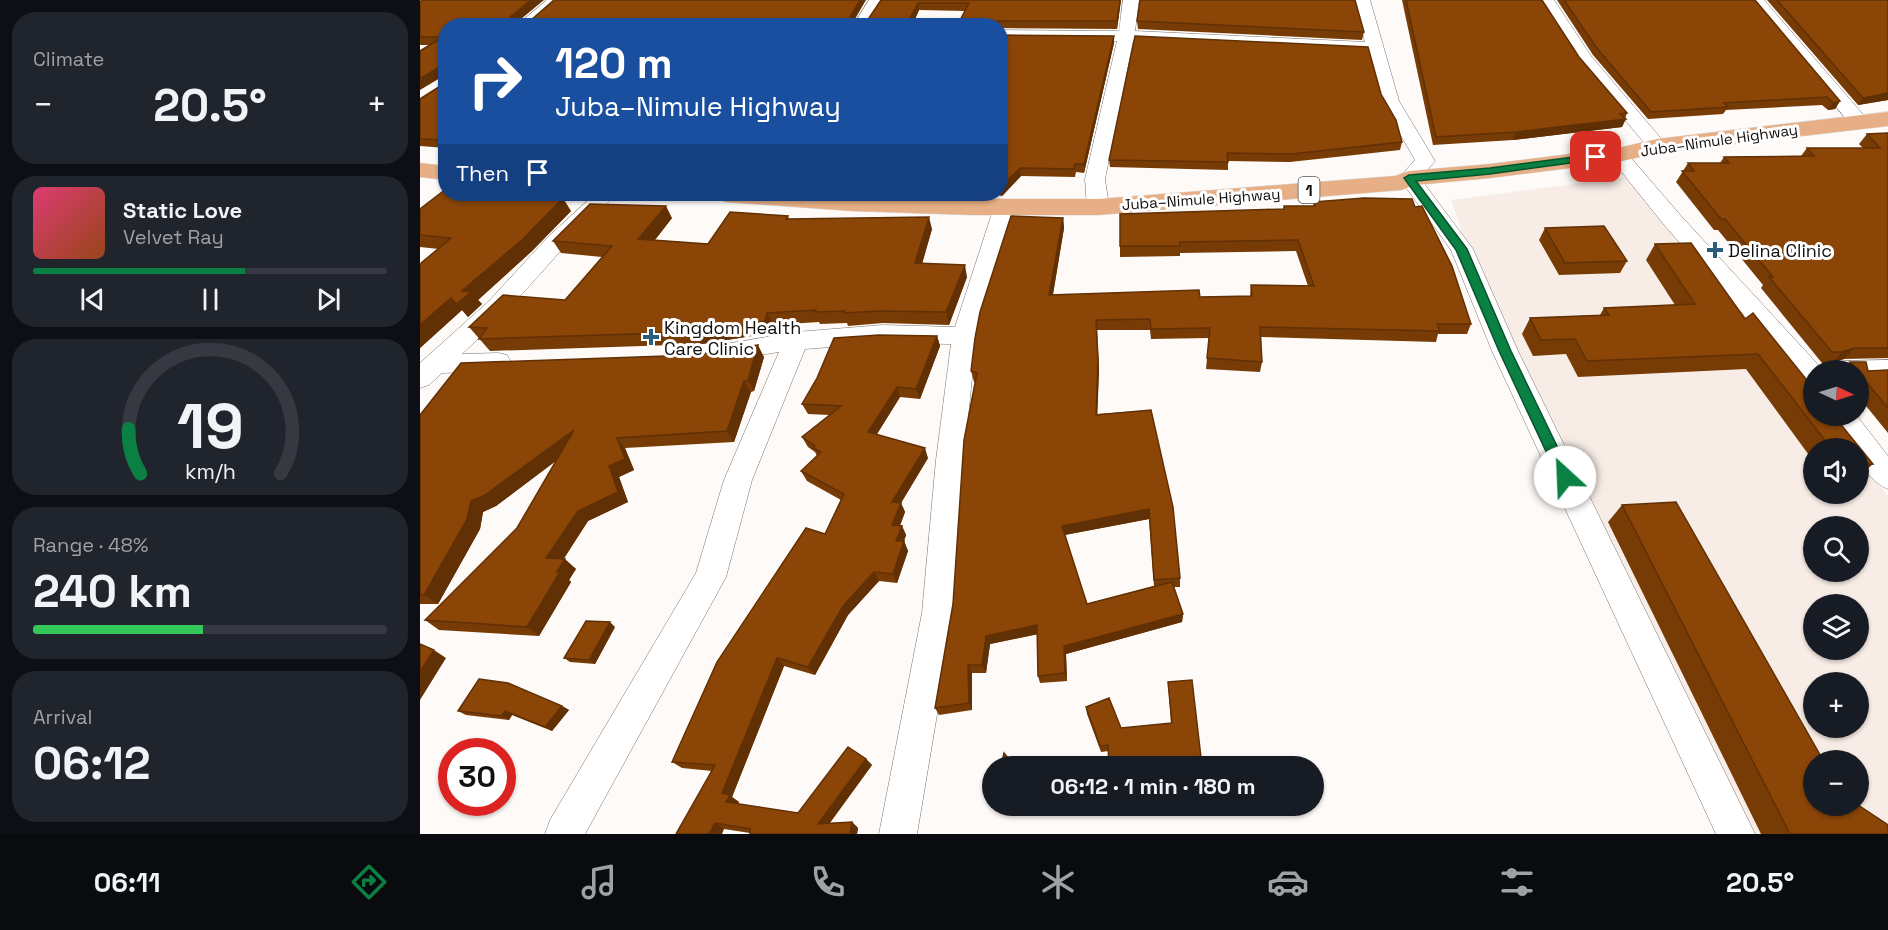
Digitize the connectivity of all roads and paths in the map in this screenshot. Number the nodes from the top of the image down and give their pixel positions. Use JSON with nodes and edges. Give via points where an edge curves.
{"nodes":[{"id":1,"x":556,"y":0,"type":"edge"},
{"id":2,"x":877,"y":0,"type":"edge"},
{"id":3,"x":1131,"y":0,"type":"edge"},
{"id":4,"x":1362,"y":0,"type":"edge"},
{"id":5,"x":1546,"y":0,"type":"edge"},
{"id":6,"x":1756,"y":0,"type":"edge"},
{"id":7,"x":534,"y":18,"type":"edge"},
{"id":8,"x":866,"y":18,"type":"edge"},
{"id":9,"x":1008,"y":34,"type":"edge"},
{"id":10,"x":1126,"y":36,"type":"junction"},
{"id":11,"x":1375,"y":47,"type":"junction"},
{"id":12,"x":1888,"y":119,"type":"edge"},
{"id":13,"x":1859,"y":122,"type":"junction"},
{"id":14,"x":1657,"y":146,"type":"junction"},
{"id":15,"x":1618,"y":155,"type":"junction"},
{"id":16,"x":420,"y":170,"type":"edge"},
{"id":17,"x":438,"y":172,"type":"edge"},
{"id":18,"x":1409,"y":178,"type":"junction"},
{"id":19,"x":599,"y":201,"type":"edge"},
{"id":20,"x":827,"y":201,"type":"edge"},
{"id":21,"x":1005,"y":207,"type":"junction"},
{"id":22,"x":1098,"y":207,"type":"junction"},
{"id":23,"x":964,"y":336,"type":"junction"},
{"id":24,"x":796,"y":341,"type":"junction"},
{"id":25,"x":702,"y":355,"type":"edge"},
{"id":26,"x":521,"y":362,"type":"edge"},
{"id":27,"x":1803,"y":363,"type":"edge"},
{"id":28,"x":1869,"y":369,"type":"edge"},
{"id":29,"x":1888,"y":369,"type":"edge"},
{"id":30,"x":428,"y":371,"type":"edge"},
{"id":31,"x":1850,"y":426,"type":"edge"},
{"id":32,"x":1888,"y":477,"type":"edge"},
{"id":33,"x":564,"y":834,"type":"edge"},
{"id":34,"x":898,"y":834,"type":"edge"},
{"id":35,"x":1736,"y":834,"type":"edge"}],
"edges":[{"from":1,"to":7,"type":"street"},
{"from":2,"to":8,"type":"street"},
{"from":3,"to":10,"type":"street"},
{"from":4,"to":11,"type":"street"},
{"from":5,"to":14,"type":"street","via":[[1584,59]]},
{"from":6,"to":13,"type":"street"},
{"from":9,"to":10,"type":"street"},
{"from":10,"to":11,"type":"street"},
{"from":10,"to":22,"type":"street","via":[[1095,179]]},
{"from":11,"to":18,"type":"street","via":[[1390,101],[1425,161]]},
{"from":12,"to":13,"type":"main road","name":"Juba–Nimule Highway","number":"1"},
{"from":13,"to":14,"type":"main road","name":"Juba–Nimule Highway","number":"1"},
{"from":14,"to":15,"type":"main road","name":"Juba–Nimule Highway","number":"1"},
{"from":15,"to":18,"type":"main road","name":"Juba–Nimule Highway","number":"1"},
{"from":15,"to":27,"type":"street"},
{"from":16,"to":17,"type":"main road"},
{"from":18,"to":22,"type":"main road","name":"Juba–Nimule Highway","number":"1","via":[[1401,183]]},
{"from":18,"to":35,"type":"street","via":[[1462,249],[1505,351]]},
{"from":19,"to":30,"type":"street","via":[[497,307]]},
{"from":20,"to":21,"type":"main road","name":"Juba–Nimule Highway","number":"1"},
{"from":21,"to":22,"type":"main road","name":"Juba–Nimule Highway","number":"1"},
{"from":21,"to":23,"type":"street"},
{"from":23,"to":24,"type":"street","via":[[883,334]]},
{"from":23,"to":34,"type":"street","via":[[938,613]]},
{"from":24,"to":25,"type":"street"},
{"from":24,"to":33,"type":"street","via":[[738,480],[710,577]]},
{"from":26,"to":30,"type":"street"},
{"from":28,"to":29,"type":"street"},
{"from":31,"to":32,"type":"street"}]}
